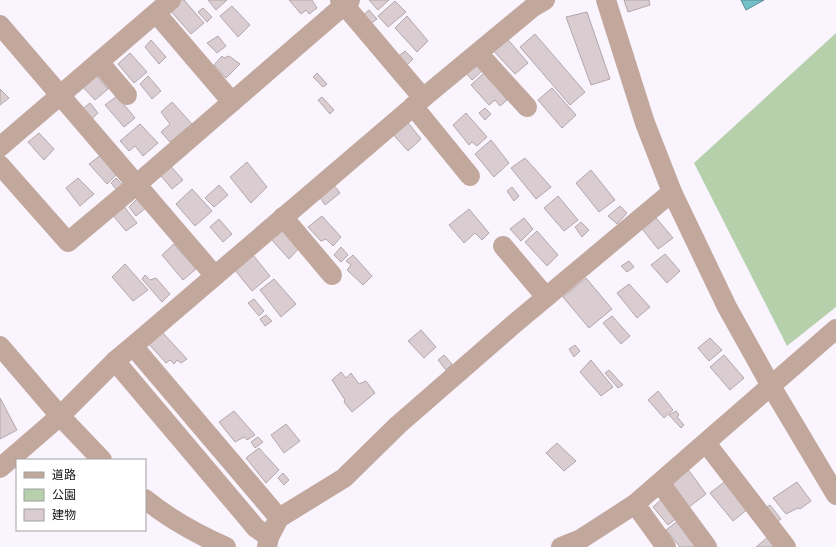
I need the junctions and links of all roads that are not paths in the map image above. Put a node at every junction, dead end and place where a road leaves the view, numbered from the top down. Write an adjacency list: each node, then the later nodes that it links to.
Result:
1 (171, 0): 5 (street)
2 (544, 0): 7 (street)
3 (606, 0): 18 (street)
4 (344, 2): 11 (street); 12 (street)
5 (156, 13): 8 (street); 11 (street)
6 (0, 25): 10 (street)
7 (478, 53): 12 (street); 13 (street)
8 (99, 62): 9 (street); 10 (street)
9 (127, 95)
10 (61, 96): 14 (street); 17 (street)
11 (232, 102): 17 (street)
12 (418, 102): 16 (street); 19 (street)
13 (527, 107)
14 (0, 147)
15 (0, 165): 17 (street)
16 (470, 176)
17 (136, 185): 22 (street)
18 (672, 192): 23 (street); 28 (street)
19 (283, 217): 21 (street); 22 (street)
20 (503, 246): 23 (street)
21 (332, 275)
22 (214, 276): 26 (street)
23 (546, 297): 37 (street)
24 (836, 329): 28 (street)
25 (0, 346): 29 (street)
26 (133, 346): 27 (street); 37 (street)
27 (115, 361): 29 (street); 38 (street)
28 (770, 386): 30 (street); 34 (street)
29 (60, 416): 31 (street); 32 (street)
30 (706, 443): 33 (street); 44 (street)
31 (101, 459)
32 (0, 468)
33 (660, 483): 36 (street); 43 (street)
34 (836, 495)
35 (146, 500): 40 (street)
36 (635, 504): 39 (street); 42 (street)
37 (279, 518): 38 (street)
38 (268, 542)
39 (584, 543): 41 (street)
40 (226, 547)
41 (561, 547)
42 (666, 547)
43 (707, 547)
44 (786, 547)

